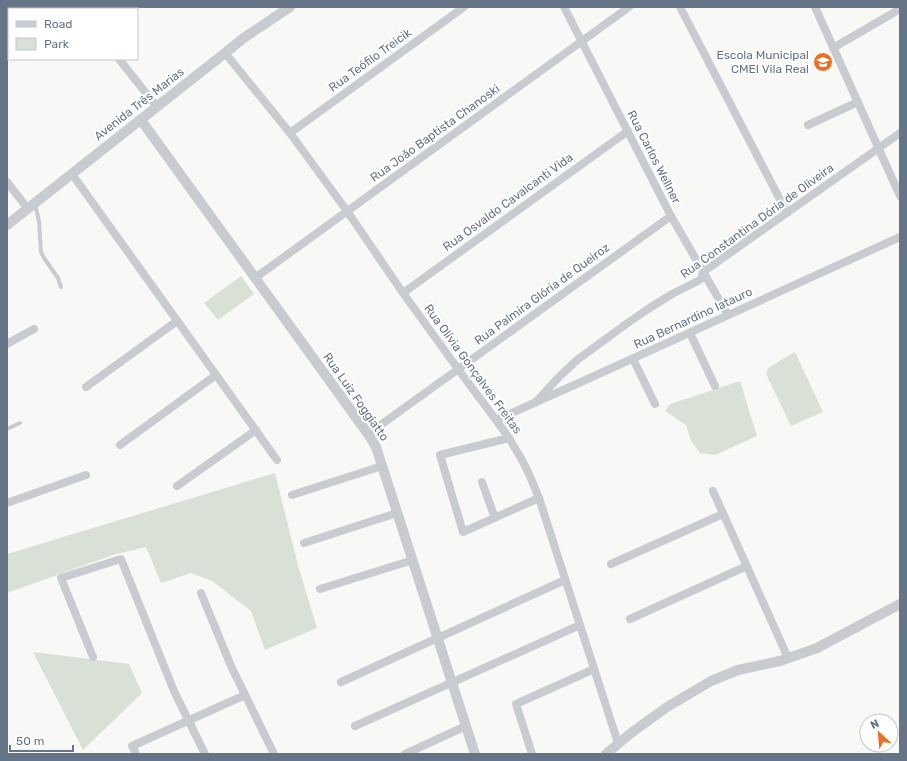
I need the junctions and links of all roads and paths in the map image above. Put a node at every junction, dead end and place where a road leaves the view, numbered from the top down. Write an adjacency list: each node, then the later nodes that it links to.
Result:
1 (290, 7): 10 (street, Avenida Três Marias)
2 (464, 7): 17 (street, Rua Teófilo Treicik)
3 (564, 7): 8 (street, Rua Carlos Wellner)
4 (629, 7): 8 (street, Rua João Baptista Chanoski)
5 (680, 7): 25 (street)
6 (815, 7): 9 (street)
7 (900, 9): 9 (street)
8 (582, 41): 16 (street, Rua Carlos Wellner); 24 (street, Rua João Baptista Chanoski)
9 (833, 48): 12 (street)
10 (225, 53): 13 (street, Avenida Três Marias); 17 (street, Rua Olívia Gonçalves Freitas)
11 (120, 60): 13 (street)
12 (858, 102): 15 (street); 19 (street)
13 (157, 107): 14 (street, Avenida Três Marias)
14 (141, 120): 20 (street, Avenida Três Marias); 30 (street, Rua Luiz Foggiatto)
15 (808, 125)
16 (628, 131): 26 (street, Rua Carlos Wellner); 32 (street, Rua Osvaldo Cavalcanti Vida)
17 (290, 133): 24 (street, Rua Olívia Gonçalves Freitas)
18 (900, 133): 19 (street, Rua Constantina Dória de Oliveira)
19 (878, 148): 22 (street); 25 (street, Rua Constantina Dória de Oliveira)
20 (72, 174): 23 (street, Avenida Três Marias); 34 (street)
21 (7, 182): 23 (street)
22 (900, 196)
23 (32, 206): 27 (street, Avenida Três Marias); 31 (lane)
24 (347, 211): 30 (street, Rua João Baptista Chanoski); 32 (street, Rua Olívia Gonçalves Freitas)
25 (787, 213): 29 (street, Rua Constantina Dória de Oliveira)
26 (671, 216): 29 (street, Rua Carlos Wellner); 39 (street, Rua Palmira Glória de Queiroz)
27 (7, 225)
28 (900, 237): 33 (street, Rua Bernardino Iatauro)
29 (703, 272): 33 (street, Rua Carlos Wellner); 43 (street, Rua Constantina Dória de Oliveira)
30 (255, 278): 49 (street, Rua Luiz Foggiatto)
31 (61, 287)
32 (403, 293): 39 (street, Rua Olívia Gonçalves Freitas)
33 (728, 316): 36 (street, Rua Bernardino Iatauro)
34 (177, 321): 40 (street); 42 (street)
35 (34, 330): 37 (street)
36 (690, 333): 38 (street, Rua Bernardino Iatauro); 41 (street)
37 (7, 344)
38 (633, 359): 43 (street, Rua Bernardino Iatauro); 44 (street)
39 (458, 369): 45 (street, Rua Olívia Gonçalves Freitas); 49 (street, Rua Palmira Glória de Queiroz)
40 (216, 375): 48 (street); 51 (street)
41 (716, 386)
42 (86, 387)
43 (536, 402): 45 (street, Rua Bernardino Iatauro)
44 (655, 404)
45 (496, 420): 50 (street, Rua Olívia Gonçalves Freitas)
46 (20, 423): 47 (lane)
47 (7, 428)
48 (256, 430): 52 (street); 56 (street)
49 (368, 434): 53 (street, Rua Luiz Foggiatto)
50 (509, 438): 59 (street, Rua Olívia Gonçalves Freitas); 63 (street)
51 (120, 445)
52 (277, 460)
53 (382, 466): 58 (street); 61 (street, Rua Luiz Foggiatto)
54 (86, 474): 60 (street)
55 (482, 482): 63 (street)
56 (177, 486)
57 (712, 491): 62 (street)
58 (292, 495)
59 (539, 498): 63 (street); 68 (street, Rua Olívia Gonçalves Freitas)
60 (7, 503)
61 (398, 513): 64 (street); 65 (street, Rua Luiz Foggiatto)
62 (723, 514): 66 (street); 67 (street)
63 (495, 518)
64 (304, 542)
65 (412, 560): 69 (street); 74 (street, Rua Luiz Foggiatto)
66 (611, 564)
67 (746, 566): 72 (street); 76 (street)
68 (565, 580): 73 (street, Rua Olívia Gonçalves Freitas); 74 (street)
69 (320, 589)
70 (201, 593): 80 (street)
71 (900, 604): 76 (street)
72 (630, 618)
73 (580, 625): 77 (street, Rua Olívia Gonçalves Freitas); 79 (street)
74 (438, 638): 78 (street); 79 (street, Rua Luiz Foggiatto)
75 (93, 657): 81 (street)
76 (788, 658): 84 (street)
77 (594, 669): 84 (street, Rua Olívia Gonçalves Freitas); 90 (street)
78 (342, 682)
79 (452, 683): 82 (street); 83 (street, Rua Luiz Foggiatto)
80 (245, 695): 81 (street); 87 (street)
81 (188, 720): 85 (street); 86 (street)
82 (355, 726)
83 (466, 726): 88 (street); 89 (street, Rua Luiz Foggiatto)
84 (618, 743): 91 (street)
85 (136, 754)
86 (205, 754)
87 (274, 754)
88 (405, 754)
89 (475, 754)
90 (532, 754)
91 (606, 754)

